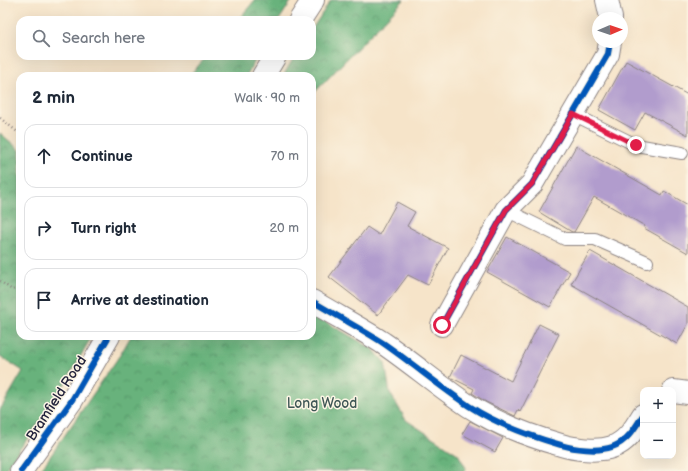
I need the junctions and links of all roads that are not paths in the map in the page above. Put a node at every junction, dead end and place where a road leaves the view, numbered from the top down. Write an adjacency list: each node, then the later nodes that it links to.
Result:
1 (313, 0): 4 (street)
2 (607, 0): 3 (street)
3 (610, 12)
4 (303, 16)
5 (609, 48): 8 (street)
6 (273, 60): 7 (street)
7 (265, 72)
8 (573, 114): 9 (lane); 10 (street)
9 (682, 153)
10 (506, 210): 11 (lane); 13 (street)
11 (647, 262)
12 (316, 303): 17 (street)
13 (442, 325)
14 (107, 340): 18 (street, Bramfield Road)
15 (676, 391): 16 (street)
16 (688, 393)
17 (640, 420)
18 (21, 471)

